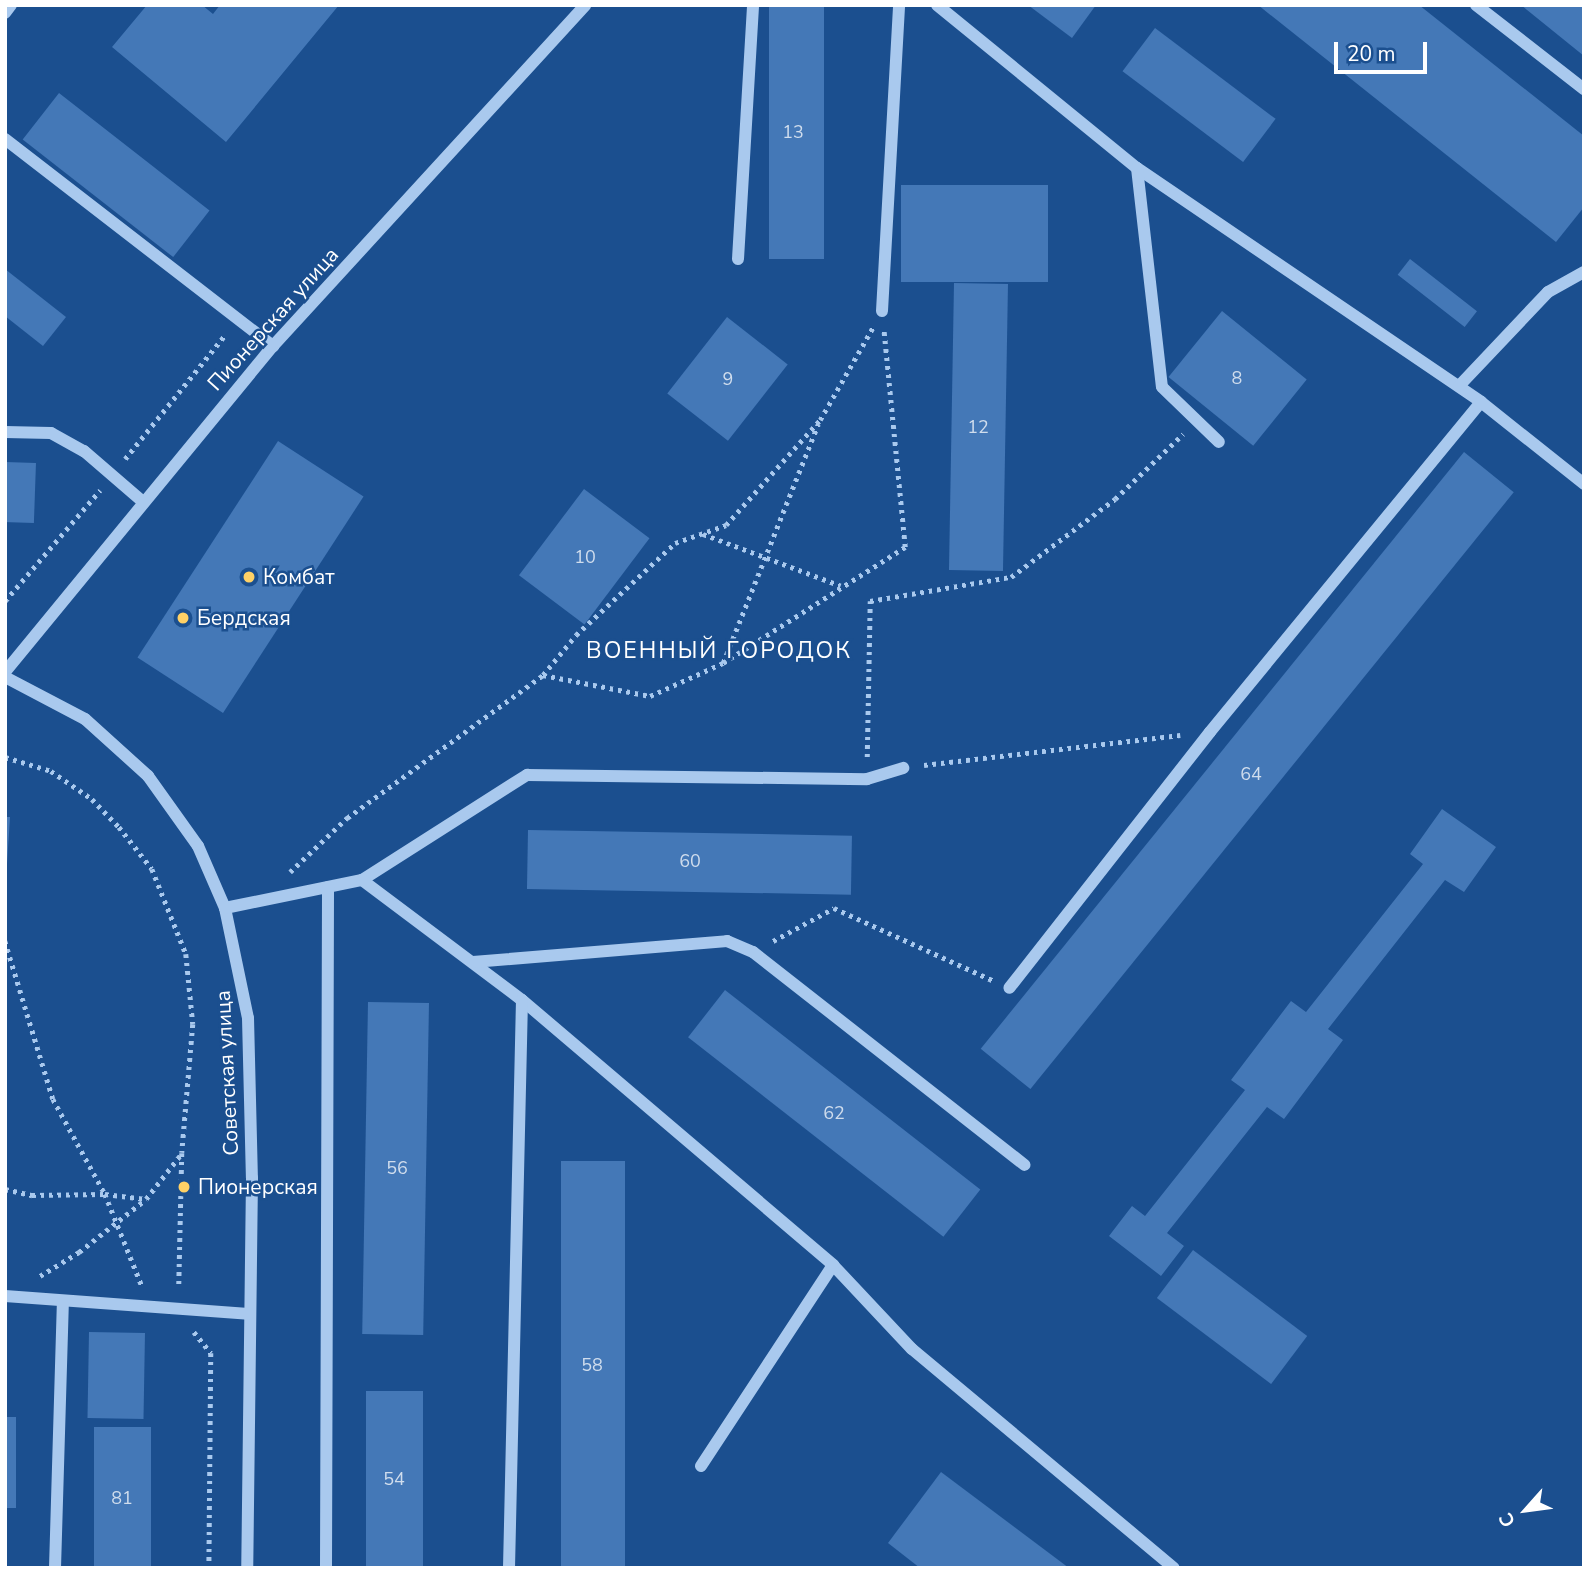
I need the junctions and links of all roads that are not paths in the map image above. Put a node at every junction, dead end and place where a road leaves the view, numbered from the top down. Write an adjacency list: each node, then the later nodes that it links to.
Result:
1 (11, 5): 7 (street)
2 (585, 5): 14 (street, Пионерская улица)
3 (752, 5): 11 (street)
4 (899, 5): 13 (street)
5 (937, 5): 10 (street)
6 (1476, 5): 8 (street)
7 (5, 13)
8 (1584, 89)
9 (5, 139): 14 (street)
10 (1137, 168): 15 (street); 18 (street)
11 (738, 259)
12 (1584, 272): 15 (street)
13 (882, 311)
14 (273, 346): 20 (street, Пионерская улица)
15 (1459, 386): 16 (street)
16 (1481, 402): 19 (street); 27 (street)
17 (5, 432): 20 (street)
18 (1219, 442)
19 (1584, 484)
20 (142, 501): 21 (street, Пионерская улица)
21 (5, 674): 25 (street, Советская улица)
22 (902, 768): 23 (street)
23 (362, 880): 24 (street); 26 (street)
24 (328, 887): 25 (street); 37 (street)
25 (225, 908): 33 (street, Советская улица)
26 (473, 962): 28 (street); 29 (street)
27 (1009, 988)
28 (522, 1000): 30 (street); 38 (street)
29 (1025, 1165)
30 (833, 1265): 34 (street); 39 (street)
31 (6, 1296): 32 (street)
32 (62, 1303): 33 (street); 35 (street)
33 (248, 1314): 36 (street, Советская улица)
34 (701, 1466)
35 (55, 1568)
36 (247, 1568)
37 (326, 1568)
38 (509, 1568)
39 (1174, 1568)

